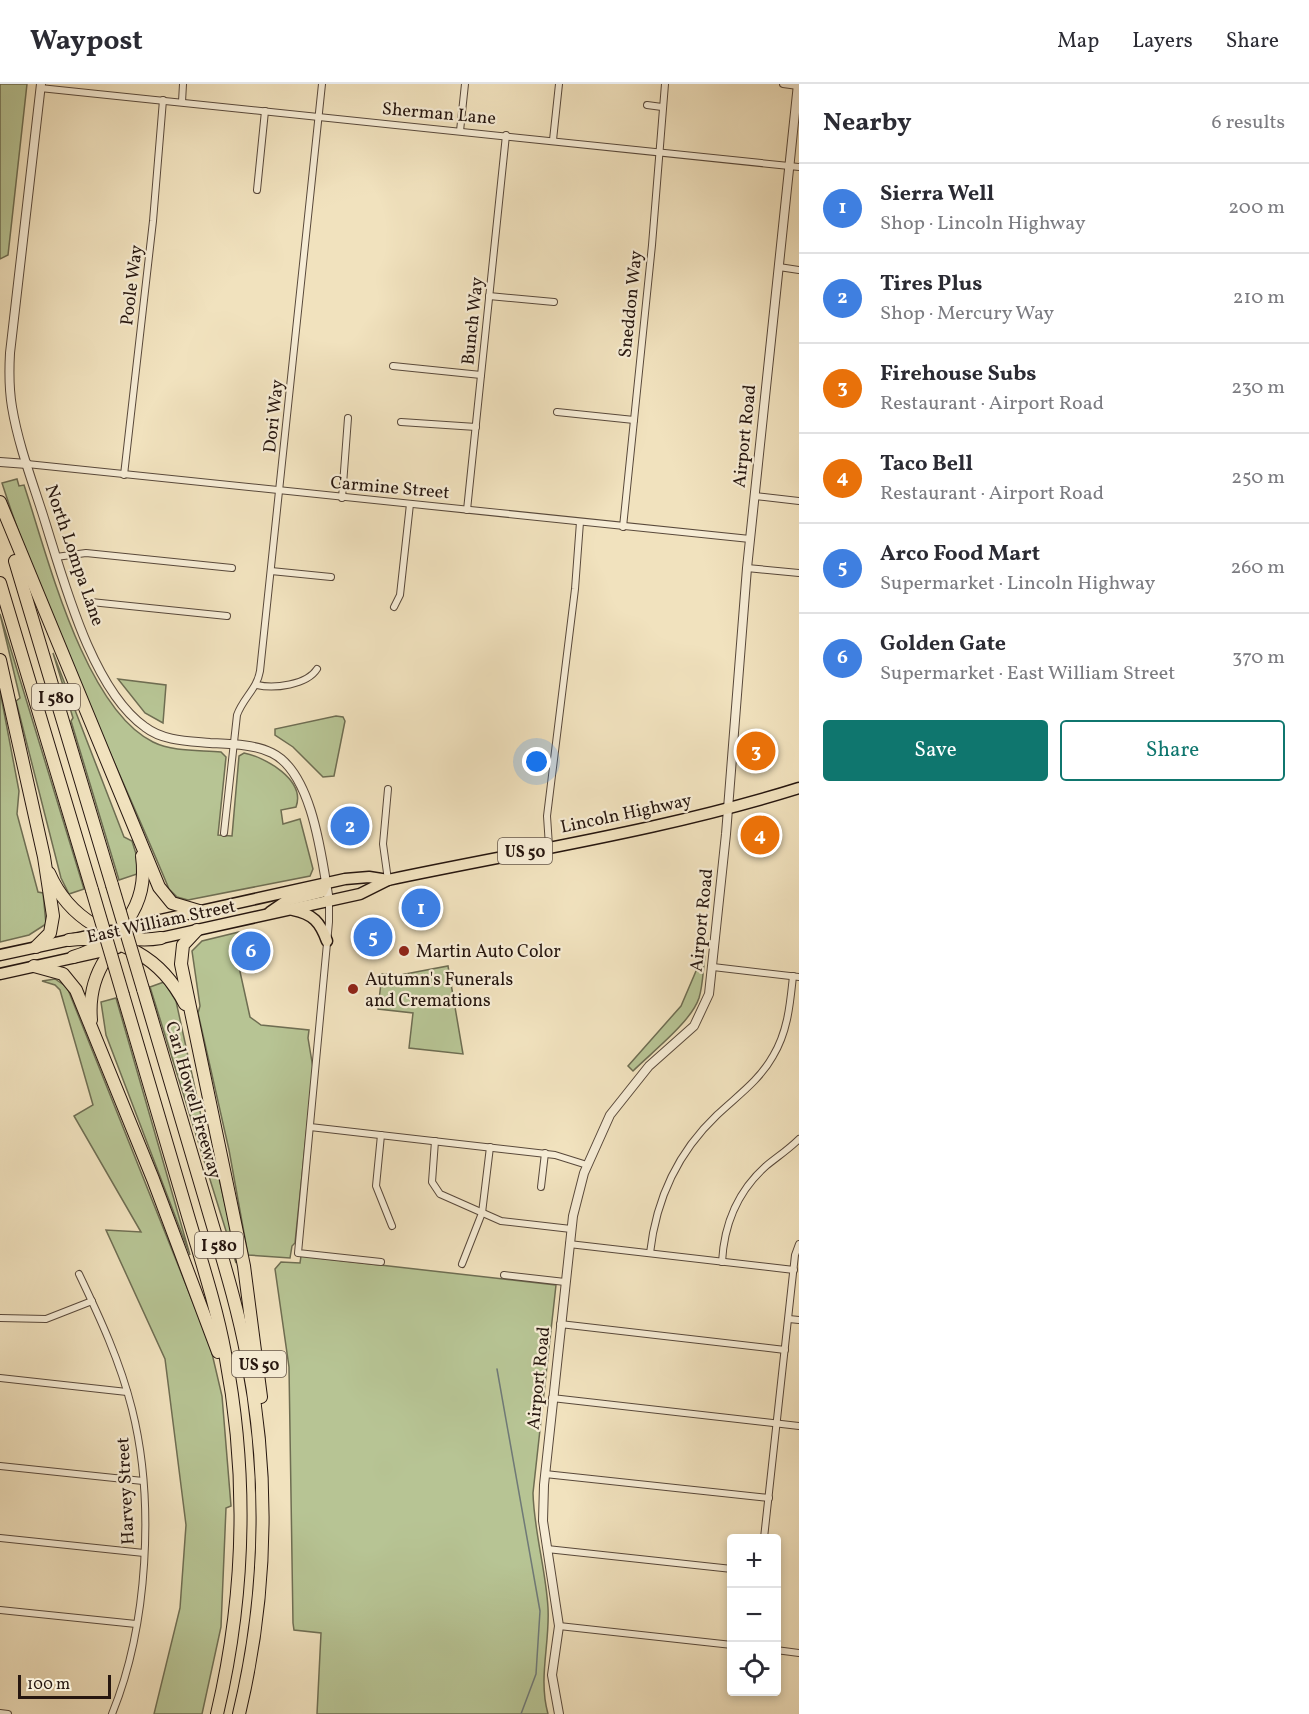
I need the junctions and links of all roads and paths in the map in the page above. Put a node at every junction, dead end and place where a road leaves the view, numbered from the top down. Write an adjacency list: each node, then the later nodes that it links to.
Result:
1 (93, 84): 10 (street)
2 (183, 84): 12 (street)
3 (322, 84): 16 (street, Dori Way)
4 (465, 84): 17 (street)
5 (559, 84): 19 (street)
6 (665, 84): 14 (street, Sneddon Way)
7 (783, 84): 8 (street)
8 (798, 85): 21 (street, Airport Road)
9 (40, 86): 10 (street, Sherman Lane); 35 (street, North Lompa Lane)
10 (92, 92): 11 (street, Sherman Lane)
11 (163, 99): 12 (street, Sherman Lane); 36 (street, Poole Way)
12 (182, 102): 15 (street, Sherman Lane)
13 (647, 105): 14 (street)
14 (662, 107): 20 (street, Sneddon Way)
15 (265, 111): 16 (street, Sherman Lane); 22 (street)
16 (320, 116): 17 (street, Sherman Lane); 37 (street, Dori Way)
17 (460, 131): 18 (street, Sherman Lane)
18 (507, 135): 19 (street, Sherman Lane); 25 (street, Bunch Way)
19 (553, 140): 20 (street, Sherman Lane)
20 (658, 152): 21 (street, Sherman Lane); 31 (street, Sneddon Way)
21 (794, 166): 23 (street, Airport Road)
22 (257, 190)
23 (779, 267): 24 (street); 38 (street, Airport Road)
24 (799, 270)
25 (489, 296): 26 (street); 28 (street, Bunch Way)
26 (554, 302)
27 (393, 366): 28 (street)
28 (481, 375): 33 (street, Bunch Way)
29 (557, 412): 31 (street)
30 (348, 418): 39 (street)
31 (634, 420): 46 (street, Sneddon Way)
32 (401, 422): 33 (street)
33 (476, 427): 44 (street, Bunch Way)
34 (0, 462): 35 (street)
35 (27, 464): 36 (street, Carmine Street); 48 (street, North Lompa Lane)
36 (123, 475): 37 (street, Carmine Street)
37 (279, 491): 39 (street, Carmine Street); 51 (street, Dori Way)
38 (755, 496): 40 (street); 47 (street, Airport Road)
39 (342, 498): 42 (street, Carmine Street)
40 (799, 501)
41 (0, 502): 66 (highway)
42 (410, 504): 44 (street, Carmine Street); 56 (street)
43 (0, 509): 127 (highway, Carl Howell Freeway / I 580, bridge)
44 (467, 510): 45 (street, Carmine Street)
45 (580, 522): 46 (street, Carmine Street); 67 (street)
46 (623, 527): 47 (street, Carmine Street)
47 (750, 539): 50 (street, Airport Road)
48 (56, 557): 49 (street); 61 (street, North Lompa Lane)
49 (232, 568)
50 (747, 568): 52 (street); 64 (street, Airport Road)
51 (271, 571): 53 (street); 60 (street, Dori Way)
52 (799, 573)
53 (331, 577)
54 (0, 583): 120 (highway, Carl Howell Freeway / I 580, bridge)
55 (91, 602): 57 (street)
56 (394, 607)
57 (227, 616)
58 (0, 660): 68 (highway)
59 (317, 669): 60 (street)
60 (257, 685): 61 (street, Dori Way)
61 (233, 745): 65 (street, Dori Way); 70 (street, North Lompa Lane)
62 (799, 788): 64 (main road, Lincoln Highway / US 50)
63 (388, 789): 69 (street)
64 (727, 809): 67 (main road, Lincoln Highway / US 50); 85 (street, Airport Road)
65 (224, 833)
66 (136, 834): 73 (highway); 78 (highway)
67 (549, 846): 69 (main road, Lincoln Highway / US 50)
68 (44, 857): 78 (highway); 81 (highway)
69 (388, 880): 70 (main road, Lincoln Highway / US 50); 71 (main road, Lincoln Highway / US 50)
70 (326, 883): 71 (street, North Lompa Lane); 73 (main road, East William Street / US 50); 74 (main road)
71 (329, 901): 72 (main road, East William Street / US 50); 80 (street)
72 (290, 910): 74 (main road, East William Street / US 50); 80 (main road)
73 (199, 911): 75 (main road, East William Street / US 50)
74 (268, 914): 76 (main road, East William Street / US 50)
75 (156, 921): 78 (highway, US 50)
76 (197, 930): 77 (main road, East William Street); 88 (highway, US 50)
77 (161, 938): 78 (highway)
78 (117, 939): 79 (highway); 83 (highway); 88 (highway); 89 (highway, US 50)
79 (69, 940): 81 (main road, East William Street)
80 (327, 941): 90 (street)
81 (36, 947): 82 (main road, East William Street)
82 (0, 955)
83 (73, 957): 84 (main road, East William Street)
84 (34, 966): 86 (main road, East William Street); 89 (highway)
85 (713, 967): 87 (street); 96 (street, Airport Road)
86 (0, 974)
87 (796, 976): 103 (street)
88 (190, 1016): 127 (highway, US 50)
89 (94, 1030): 120 (highway, US 50)
90 (310, 1127): 91 (street); 104 (street)
91 (381, 1136): 93 (street); 99 (street)
92 (799, 1139): 105 (street)
93 (435, 1141): 94 (street); 98 (street)
94 (490, 1147): 95 (street); 98 (street)
95 (545, 1153): 96 (street); 97 (street)
96 (587, 1165): 100 (street, Airport Road)
97 (541, 1187)
98 (482, 1212): 100 (street); 106 (street)
99 (392, 1226)
100 (571, 1229): 101 (street, Airport Road)
101 (569, 1244): 103 (street); 110 (street, Airport Road)
102 (799, 1244): 107 (street)
103 (650, 1253): 105 (street)
104 (381, 1262)
105 (722, 1262): 107 (street)
106 (462, 1264)
107 (794, 1270): 113 (street)
108 (79, 1274): 111 (street, Harvey Street)
109 (504, 1275): 110 (street)
110 (565, 1282): 115 (street, Airport Road)
111 (92, 1301): 112 (street); 118 (street, Harvey Street)
112 (0, 1318)
113 (789, 1319): 114 (street); 116 (street)
114 (799, 1320)
115 (560, 1324): 116 (street); 119 (street, Airport Road)
116 (785, 1350): 121 (street)
117 (0, 1378): 118 (street)
118 (127, 1392): 125 (street, Harvey Street)
119 (552, 1398): 121 (street); 124 (street, Airport Road)
120 (234, 1411): 142 (highway, Carl Howell Freeway / I 580)
121 (777, 1424): 122 (street); 126 (street)
122 (799, 1426)
123 (0, 1466): 125 (street)
124 (545, 1474): 126 (street); 130 (street, Airport Road)
125 (143, 1481): 131 (street, Harvey Street)
126 (769, 1498): 128 (street)
127 (263, 1506): 143 (highway, Carl Howell Freeway / I 580)
128 (765, 1534)
129 (0, 1538): 131 (street)
130 (547, 1549): 132 (street); 135 (street, Airport Road)
131 (144, 1553): 134 (street, Harvey Street)
132 (727, 1568)
133 (0, 1610): 134 (street)
134 (136, 1624): 141 (street, Harvey Street)
135 (559, 1626): 136 (street); 144 (street, Airport Road)
136 (727, 1644)
137 (781, 1651): 138 (street)
138 (799, 1653)
139 (0, 1713): 140 (street)
140 (8, 1714)
141 (112, 1714)
142 (217, 1714)
143 (239, 1714)
144 (559, 1714)

